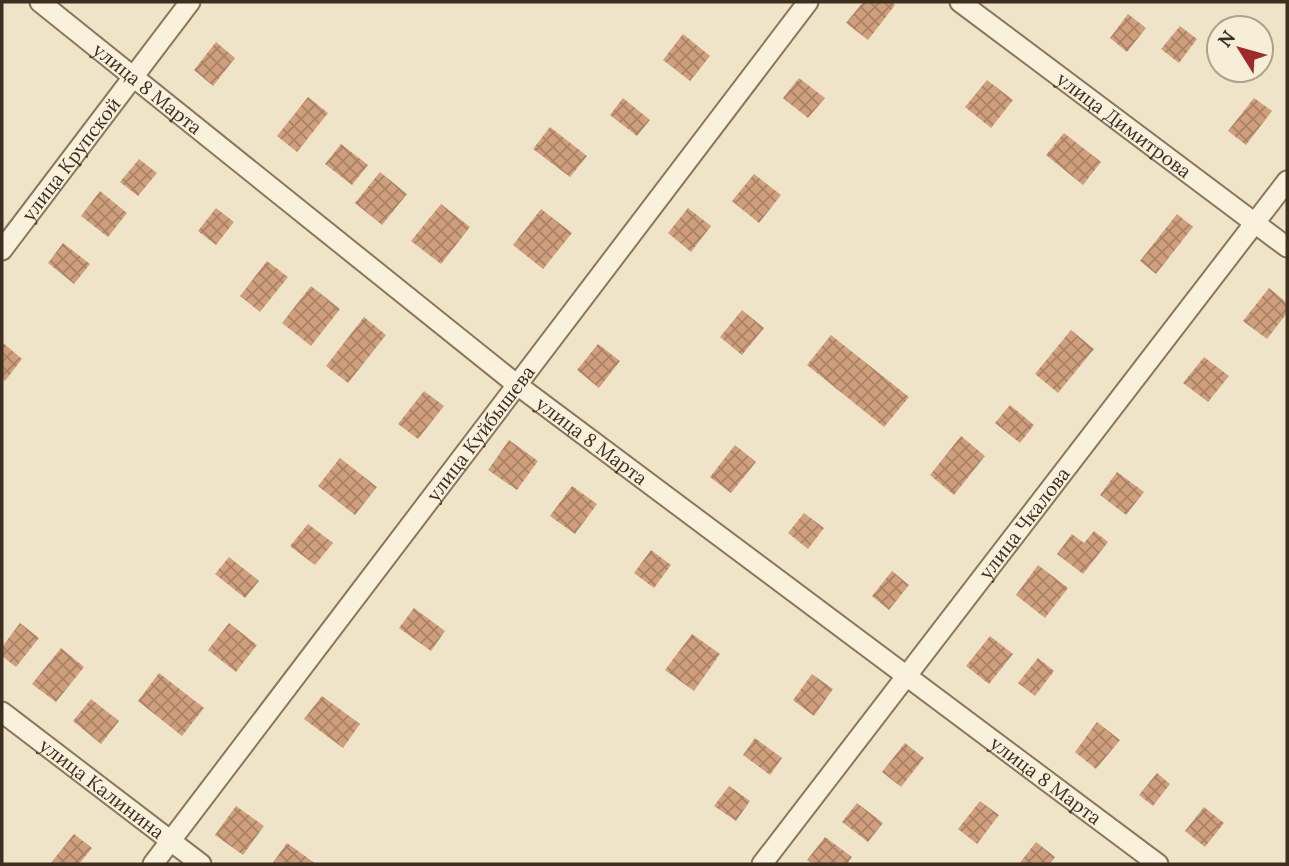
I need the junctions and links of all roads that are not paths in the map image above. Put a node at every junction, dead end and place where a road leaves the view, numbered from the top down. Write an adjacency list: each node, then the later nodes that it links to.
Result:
1 (40, 2): 5 (street, улица 8 Марта)
2 (190, 2): 5 (street, улица Крупской)
3 (808, 2): 10 (street, улица Куйбышева)
4 (960, 2): 7 (street, улица Димитрова)
5 (133, 76): 9 (street, улица Крупской); 10 (street, улица 8 Марта)
6 (1287, 181): 7 (street, улица Чкалова)
7 (1255, 222): 8 (street, улица Димитрова); 11 (street, улица Чкалова)
8 (1287, 247)
9 (2, 250)
10 (516, 384): 11 (street, улица 8 Марта); 13 (street, улица Куйбышева)
11 (906, 674): 16 (street, улица Чкалова); 17 (street, улица 8 Марта)
12 (2, 712): 13 (street, улица Калинина)
13 (171, 840): 14 (street, улица Куйбышева); 15 (street, улица Калинина)
14 (153, 864)
15 (201, 864)
16 (762, 864)
17 (1158, 864)

